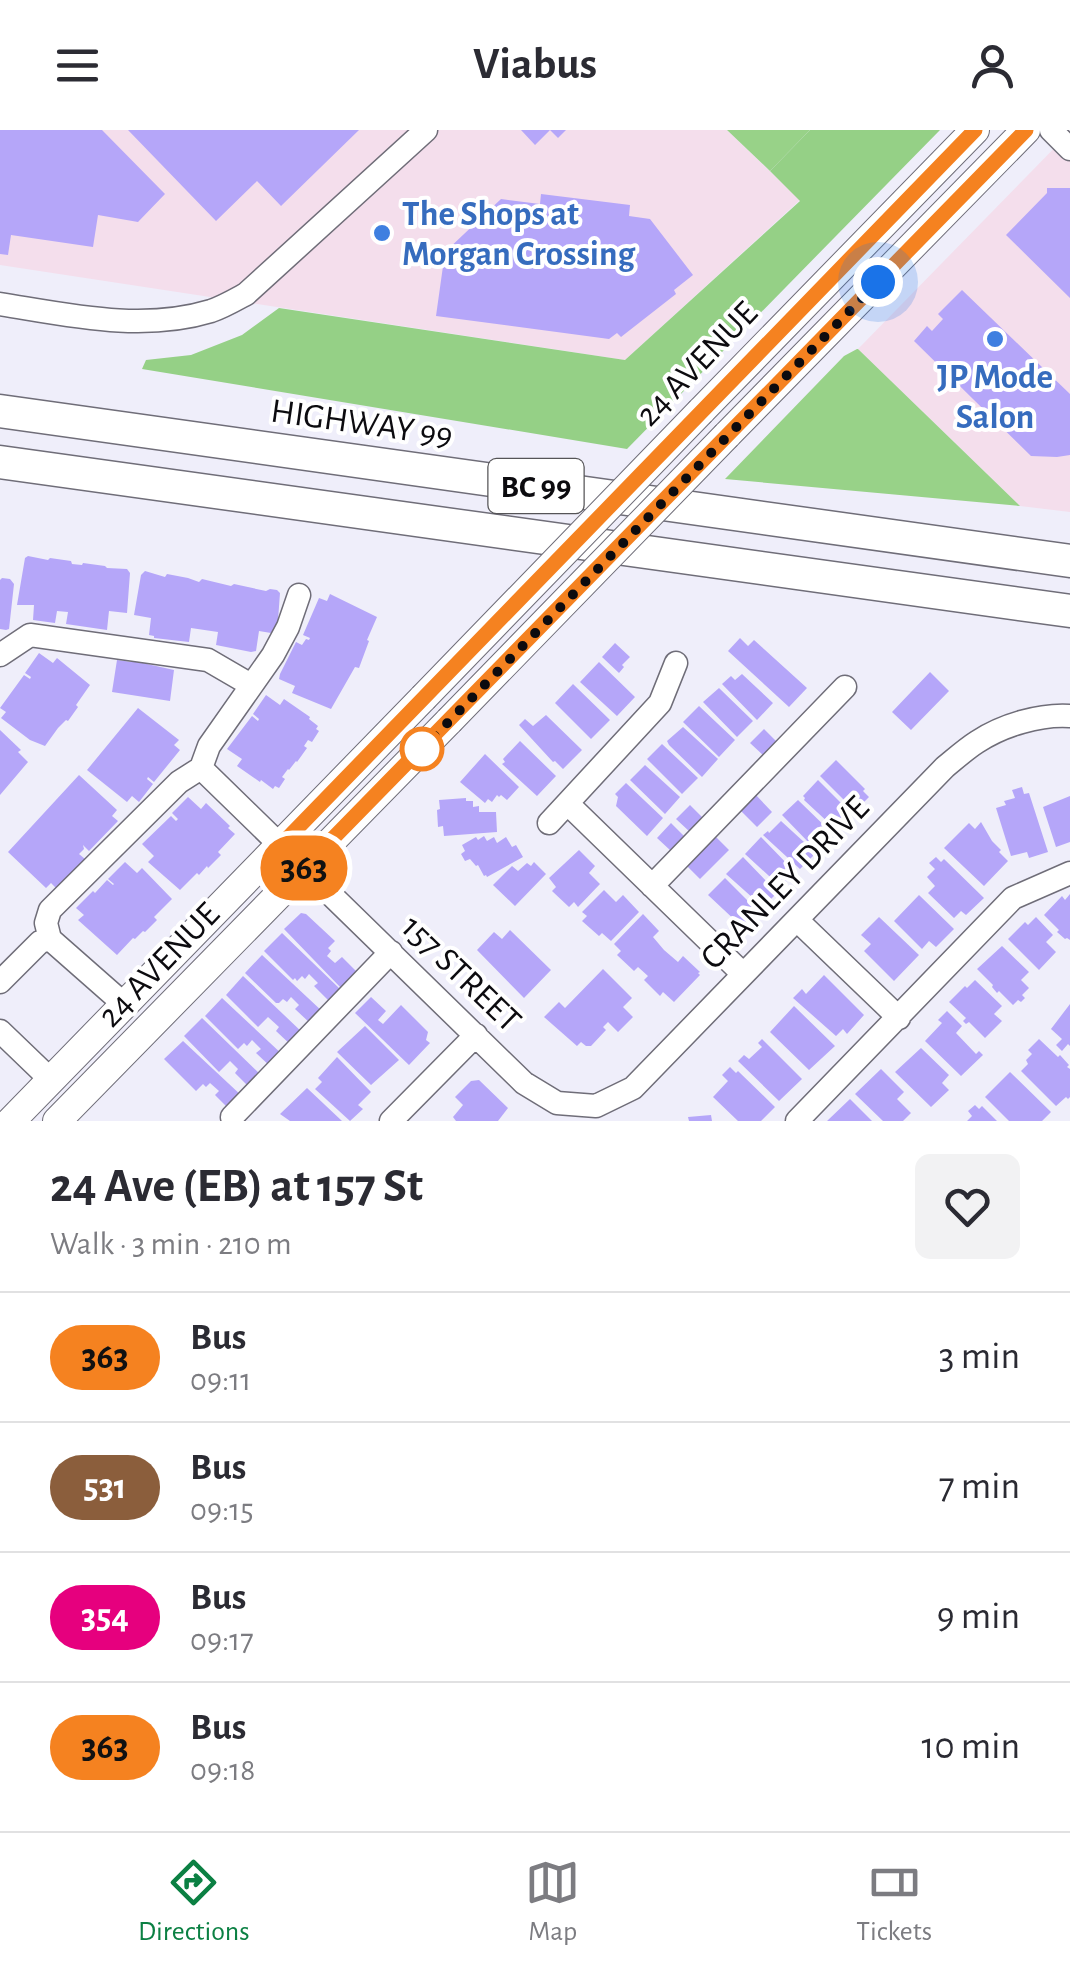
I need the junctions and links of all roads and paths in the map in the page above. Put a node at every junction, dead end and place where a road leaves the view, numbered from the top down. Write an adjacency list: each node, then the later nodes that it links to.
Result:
1 (426, 130): 6 (street)
2 (975, 130): 20 (main road, 24 AVENUE, bridge)
3 (1026, 130): 21 (main road, 24 AVENUE, bridge)
4 (1051, 130): 5 (street)
5 (1070, 149)
6 (0, 304)
7 (1, 418): 9 (highway, HIGHWAY 99 / BC 99)
8 (0, 462): 11 (highway, BC 99)
9 (1070, 561)
10 (299, 595): 14 (street)
11 (1070, 611)
12 (0, 655): 14 (street)
13 (676, 663): 18 (street)
14 (251, 685): 17 (street)
15 (846, 687): 23 (street)
16 (1070, 716): 24 (street, CRANLEY DRIVE)
17 (202, 768): 20 (street, 157 STREET); 25 (street)
18 (568, 804): 19 (street); 23 (street)
19 (549, 822)
20 (280, 846): 21 (street, 157 STREET); 29 (main road, 24 AVENUE)
21 (304, 868): 26 (street, 157 STREET); 38 (main road, 24 AVENUE)
22 (1070, 872): 30 (street)
23 (652, 886): 27 (street)
24 (797, 920): 27 (street, CRANLEY DRIVE); 30 (street)
25 (50, 939): 28 (street); 29 (street)
26 (391, 952): 32 (street, 157 STREET); 35 (street)
27 (743, 974): 34 (street, CRANLEY DRIVE)
28 (0, 982)
29 (125, 1005): 33 (main road, 24 AVENUE); 37 (main road)
30 (898, 1018): 40 (street)
31 (0, 1031): 33 (street)
32 (476, 1035): 34 (street, 157 STREET); 39 (street)
33 (51, 1080): 36 (main road, 24 AVENUE)
34 (556, 1112)
35 (232, 1117)
36 (11, 1121)
37 (48, 1121)
38 (57, 1121)
39 (392, 1121)
40 (797, 1121)

